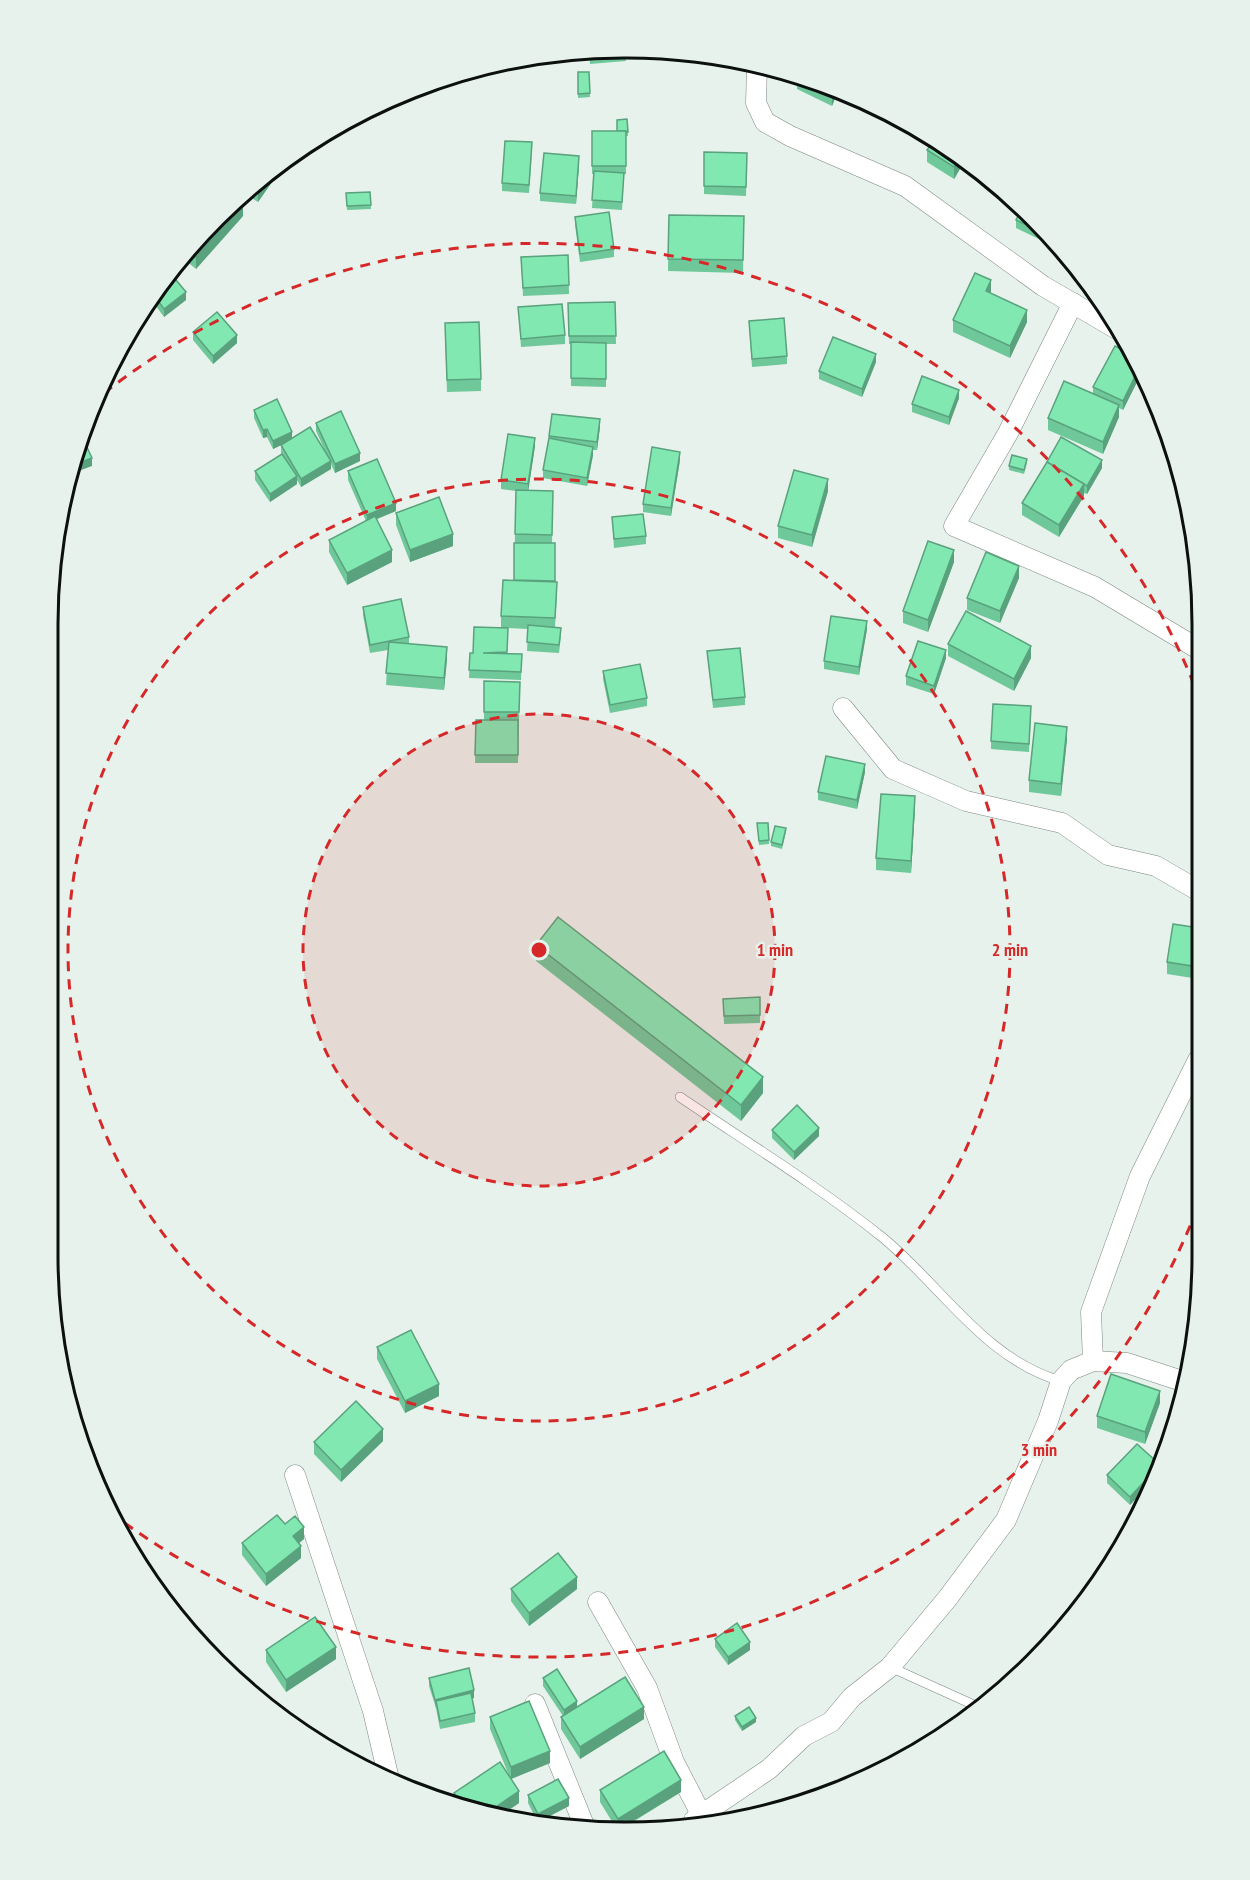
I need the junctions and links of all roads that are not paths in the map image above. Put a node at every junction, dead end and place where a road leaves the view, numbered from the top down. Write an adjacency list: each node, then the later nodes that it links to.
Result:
1 (757, 74): 2 (street)
2 (1073, 303): 3 (street); 4 (street)
3 (1103, 320)
4 (1192, 645)
5 (843, 708): 6 (street)
6 (1192, 887)
7 (1192, 1072): 9 (street)
8 (680, 1096): 11 (lane)
9 (1093, 1361): 10 (street); 11 (street)
10 (1178, 1380)
11 (1061, 1381): 14 (street)
12 (295, 1475): 17 (street)
13 (598, 1602): 19 (street)
14 (890, 1667): 16 (lane); 18 (street)
15 (535, 1704): 20 (street)
16 (970, 1704)
17 (386, 1769)
18 (700, 1817)
19 (698, 1818)
20 (581, 1819)

